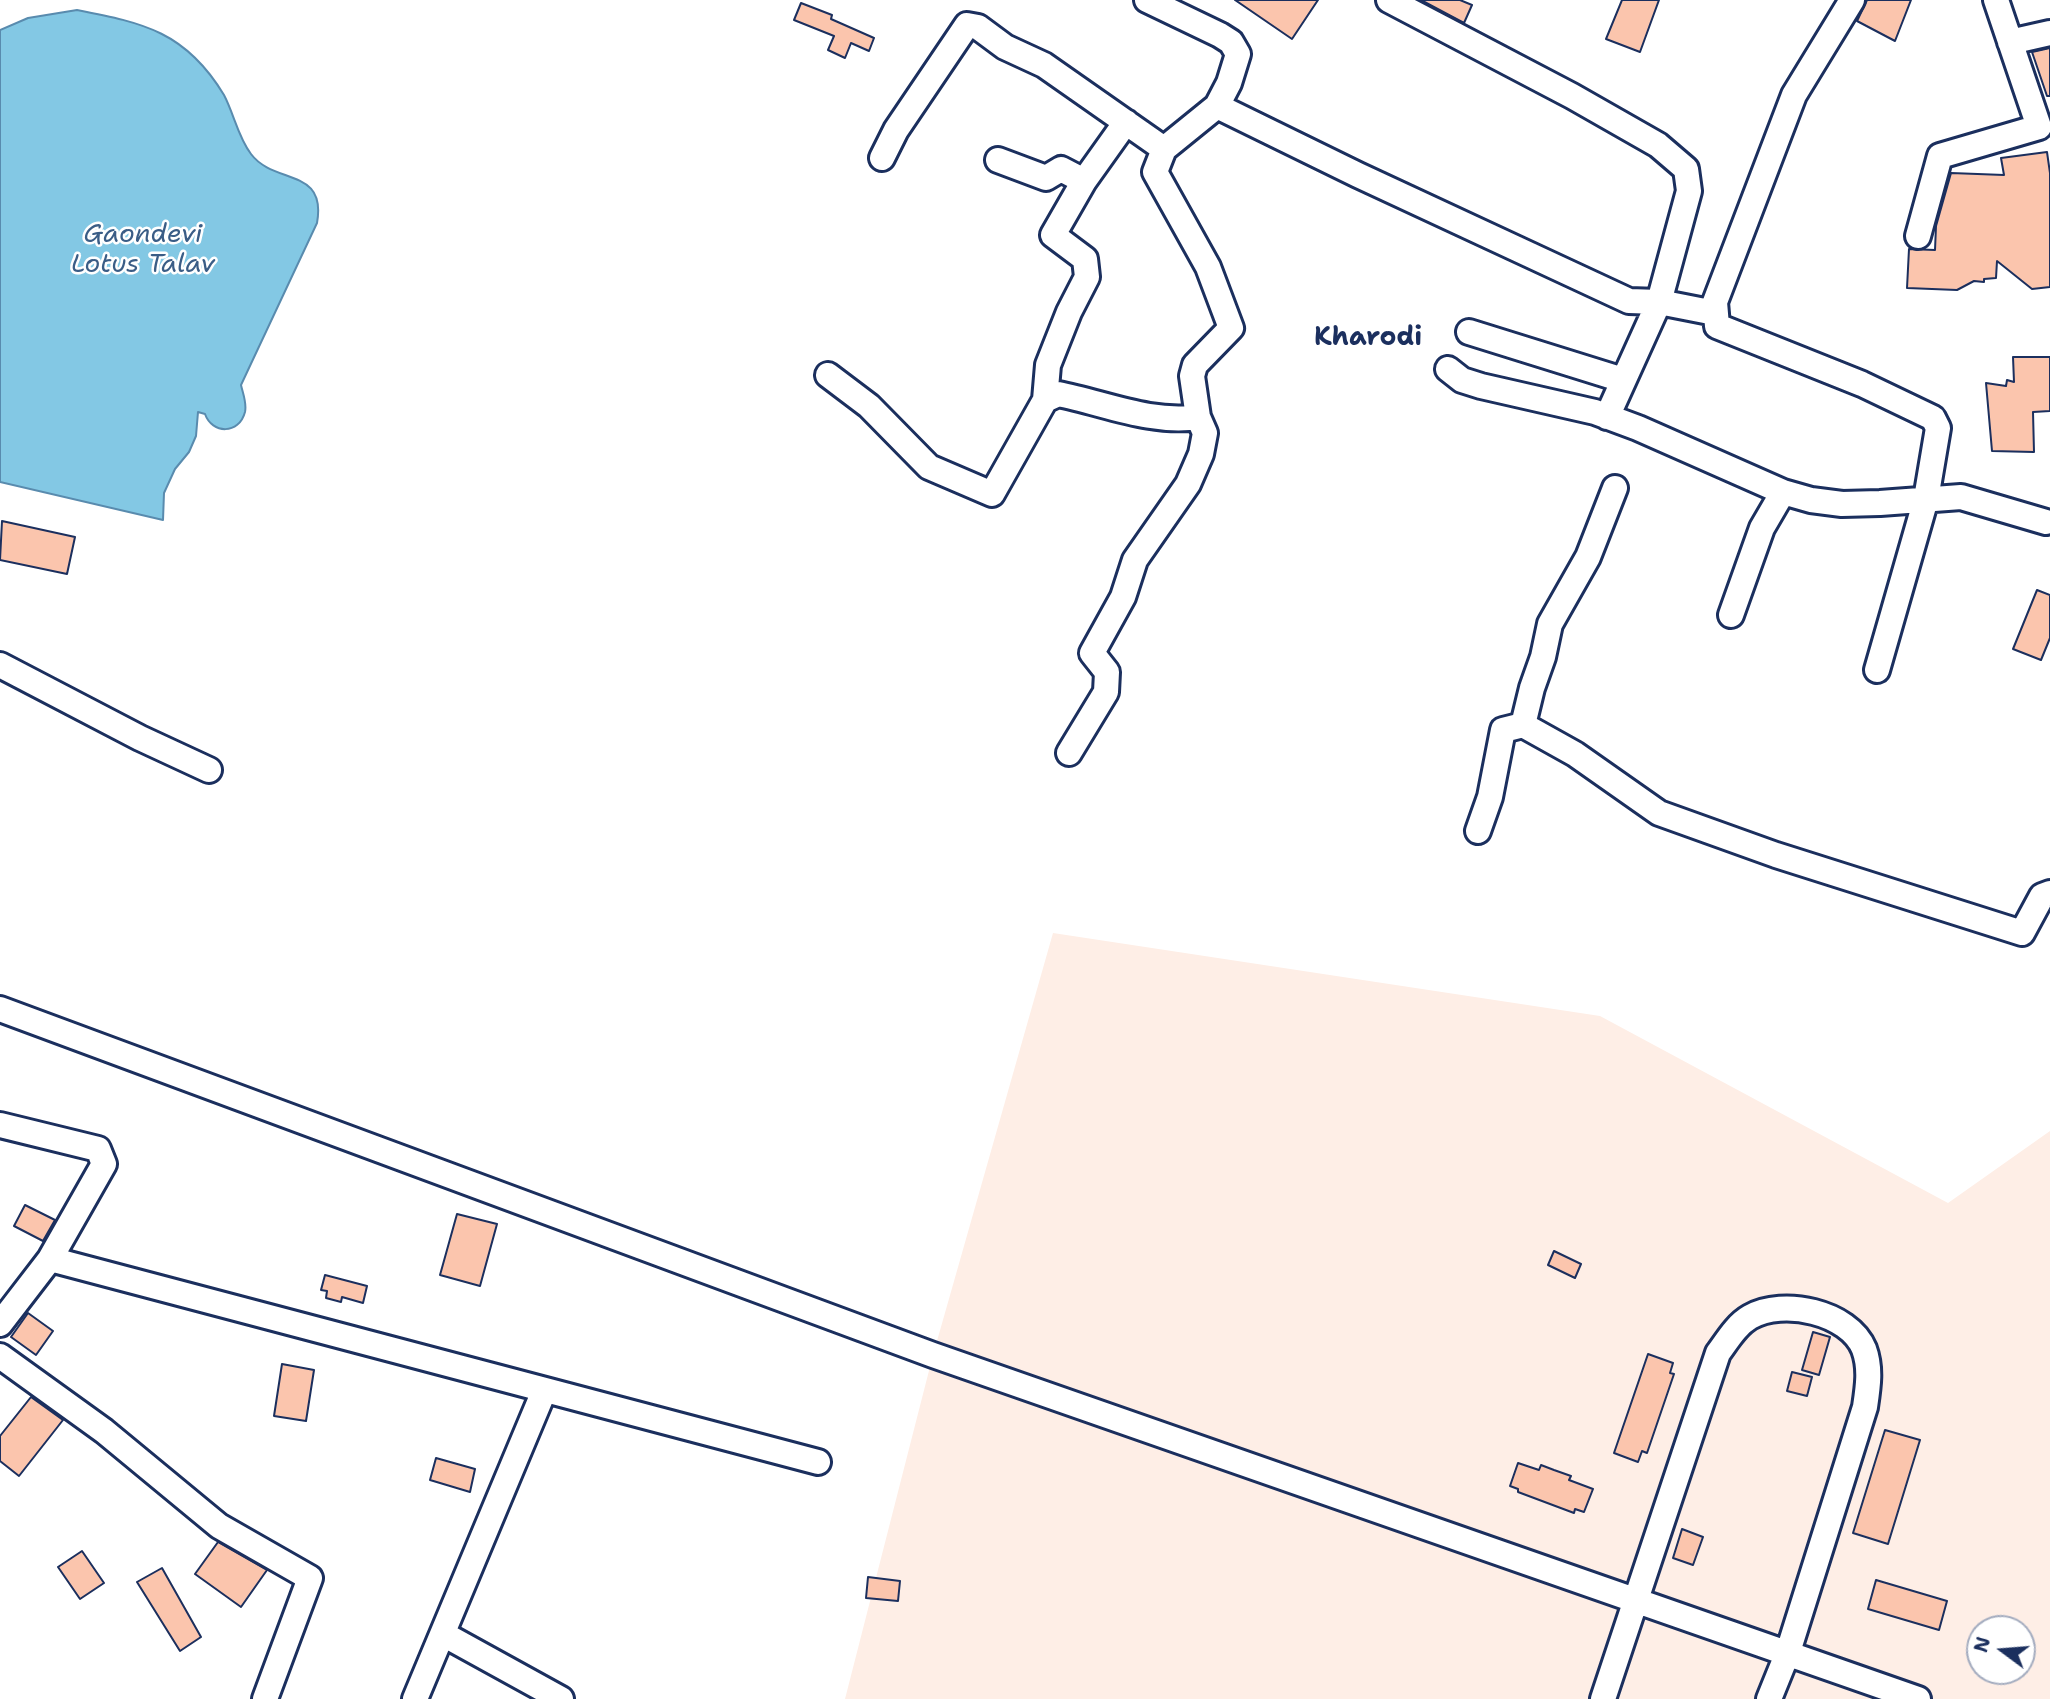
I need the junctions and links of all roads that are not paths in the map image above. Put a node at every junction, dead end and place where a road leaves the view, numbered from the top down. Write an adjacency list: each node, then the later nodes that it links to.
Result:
1 (1147, 0): 7 (street)
2 (1389, 0): 14 (street)
3 (1852, 0): 15 (street)
4 (1996, 0): 6 (street)
5 (2050, 33): 6 (street)
6 (2010, 42): 13 (street)
7 (1217, 106): 9 (street); 14 (street)
8 (1125, 122): 9 (street); 10 (street); 12 (street)
9 (1164, 149): 21 (street)
10 (882, 158)
11 (998, 160): 12 (street)
12 (1084, 181): 20 (street)
13 (1918, 236)
14 (1659, 302): 15 (street); 19 (street)
15 (1716, 313): 25 (street)
16 (1469, 332): 19 (street)
17 (1448, 369): 22 (street)
18 (828, 376): 20 (street)
19 (1623, 380): 22 (street)
20 (1045, 400): 21 (street)
21 (1198, 417): 31 (street)
22 (1607, 417): 24 (street)
23 (1615, 488): 30 (street)
24 (1783, 492): 25 (street); 27 (street)
25 (1926, 499): 26 (street); 29 (street)
26 (2046, 522)
27 (1731, 615)
28 (0, 665): 32 (street)
29 (1877, 670)
30 (1523, 724): 33 (street); 34 (street)
31 (1069, 753)
32 (209, 770)
33 (1478, 831)
34 (2050, 893)
35 (0, 1009): 42 (street)
36 (0, 1125): 37 (street)
37 (51, 1259): 38 (street); 40 (street)
38 (0, 1324)
39 (0, 1356): 46 (street)
40 (544, 1391): 41 (street); 43 (street)
41 (818, 1462)
42 (1635, 1600): 44 (street); 44 (street); 48 (street)
43 (443, 1634): 45 (street); 47 (street)
44 (1787, 1652): 49 (street); 50 (street)
45 (558, 1698)
46 (265, 1699)
47 (415, 1699)
48 (1603, 1699)
49 (1769, 1699)
50 (1918, 1699)

